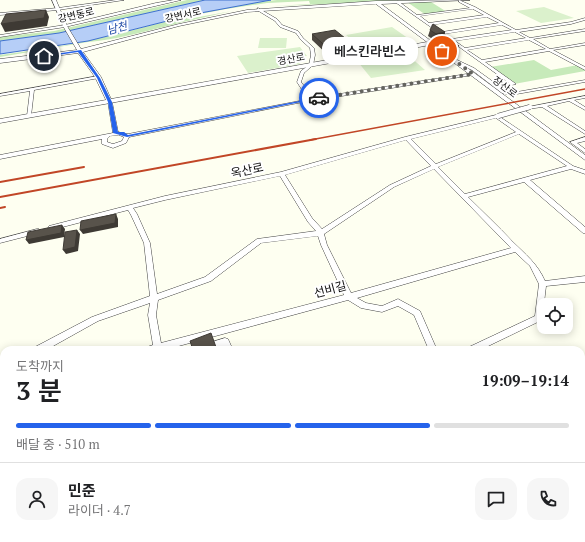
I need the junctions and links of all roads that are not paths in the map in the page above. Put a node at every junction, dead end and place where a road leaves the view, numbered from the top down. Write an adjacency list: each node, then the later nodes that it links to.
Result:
1 (54, 0): 12 (street)
2 (122, 0): 6 (street)
3 (144, 0): 10 (street)
4 (179, 0): 10 (street, 강변동로)
5 (468, 0): 7 (street, 강변서로)
6 (110, 1): 12 (street)
7 (460, 1): 9 (street, 강변서로); 11 (street)
8 (375, 2): 9 (street, 강변서로); 13 (street, 강변서로); 27 (street, 장산로)
9 (397, 2): 15 (street)
10 (149, 6): 20 (street, 강변동로)
11 (474, 8): 15 (street); 16 (street)
12 (58, 9): 14 (street); 20 (street)
13 (258, 10): 29 (street, 강변서로); 35 (street)
14 (0, 14)
15 (416, 16): 18 (street)
16 (487, 16): 18 (street); 19 (street)
17 (585, 19): 22 (street, 경산로)
18 (428, 24): 23 (street)
19 (502, 24): 22 (street); 23 (street)
20 (65, 26): 24 (street, 강변동로); 29 (street)
21 (585, 30): 25 (street)
22 (515, 31): 25 (street); 26 (street, 경산로)
23 (441, 33): 26 (street)
24 (0, 36)
25 (529, 39): 30 (street); 31 (street)
26 (451, 40): 27 (street, 경산로); 30 (street)
27 (431, 43): 32 (street, 장산로); 35 (street, 경산로)
28 (584, 45): 31 (street)
29 (78, 49): 33 (street, 강변서로); 38 (street)
30 (464, 49): 34 (street)
31 (550, 50): 34 (street); 36 (street)
32 (452, 59): 37 (street, 장산로); 39 (street)
33 (0, 61)
34 (481, 61): 40 (street)
35 (311, 65): 44 (street); 46 (street, 경산로)
36 (585, 68)
37 (473, 74): 44 (street); 63 (street, 장산로)
38 (98, 78): 41 (street); 46 (street)
39 (585, 81)
40 (514, 84)
41 (32, 90): 42 (street); 49 (street)
42 (0, 95)
43 (585, 97): 45 (street, 옥산로)
44 (318, 99): 56 (street)
45 (570, 100): 47 (street, 옥산로); 48 (street)
46 (110, 102): 49 (street, 경산로); 53 (street)
47 (543, 105): 50 (street, 옥산로, bridge); 54 (street)
48 (585, 109)
49 (29, 116): 51 (street, 경산로)
50 (497, 116): 52 (street); 57 (street, 옥산로)
51 (0, 121)
52 (519, 132): 64 (street); 65 (street)
53 (116, 133): 55 (street); 56 (street)
54 (585, 133)
55 (107, 136): 59 (street); 60 (street)
56 (127, 136): 59 (street)
57 (407, 138): 64 (street); 67 (street, 옥산로)
58 (585, 139): 61 (street)
59 (104, 142): 60 (street)
60 (63, 146): 62 (street)
61 (585, 151)
62 (0, 157)
63 (585, 158)
64 (435, 166): 69 (street); 72 (street)
65 (571, 167): 66 (street); 68 (street)
66 (585, 172)
67 (282, 174): 70 (street, 옥산로); 72 (street)
68 (526, 180): 69 (street); 71 (street)
69 (465, 196): 74 (street)
70 (129, 207): 73 (street, 옥산로); 78 (street)
71 (585, 231)
72 (321, 233): 77 (street); 78 (street)
73 (0, 241)
74 (516, 249): 76 (street); 77 (street, 선비길)
75 (585, 279): 76 (street)
76 (543, 284): 85 (street)
77 (349, 297): 81 (street, 선비길); 84 (street)
78 (154, 300): 79 (street); 80 (street)
79 (45, 346)
80 (158, 346)
81 (184, 346)
82 (212, 346): 83 (street)
83 (227, 346)
84 (430, 346)
85 (480, 346)

